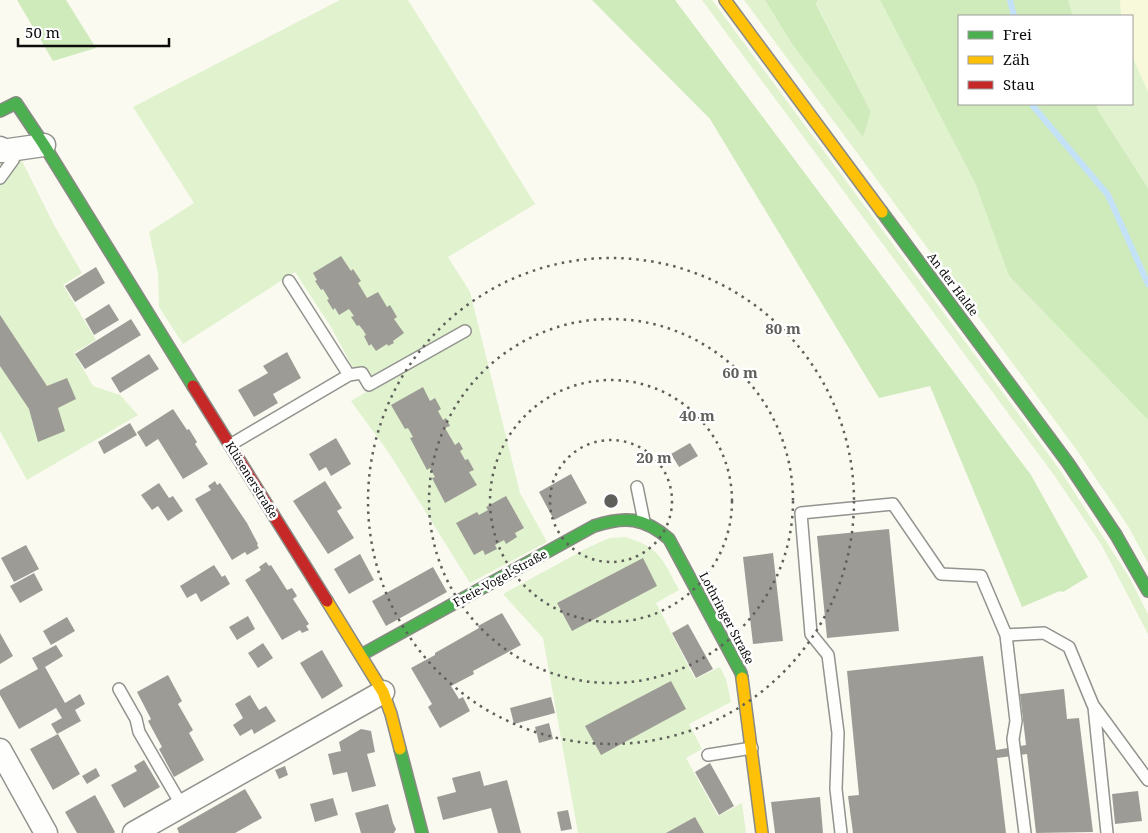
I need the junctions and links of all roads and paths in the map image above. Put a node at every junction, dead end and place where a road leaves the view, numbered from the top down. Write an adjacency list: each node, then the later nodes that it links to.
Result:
1 (725, 0): 12 (street, An der Halde)
2 (0, 111): 3 (street, Klüsenerstraße)
3 (44, 145): 4 (street); 9 (street, Klüsenerstraße)
4 (8, 148): 5 (lane)
5 (0, 178)
6 (289, 281): 8 (lane)
7 (465, 331): 8 (lane)
8 (349, 375): 9 (lane)
9 (230, 445): 14 (street, Klüsenerstraße)
10 (637, 487): 11 (lane)
11 (645, 522): 14 (street, Freie-Vogel-Straße); 18 (street, Lothringer Straße)
12 (1148, 591)
13 (1006, 635): 17 (lane); 27 (lane); 28 (lane)
14 (361, 655): 16 (street, Klüsenerstraße)
15 (120, 690): 22 (lane)
16 (383, 692): 22 (street); 25 (street, Klüsenerstraße)
17 (1093, 705): 21 (lane); 29 (lane)
18 (752, 748): 20 (lane); 26 (street, Lothringer Straße)
19 (0, 750): 23 (street)
20 (708, 755)
21 (1148, 780)
22 (182, 806): 24 (street)
23 (46, 833)
24 (134, 833)
25 (422, 833)
26 (762, 833)
27 (841, 833)
28 (1025, 833)
29 (1107, 833)

